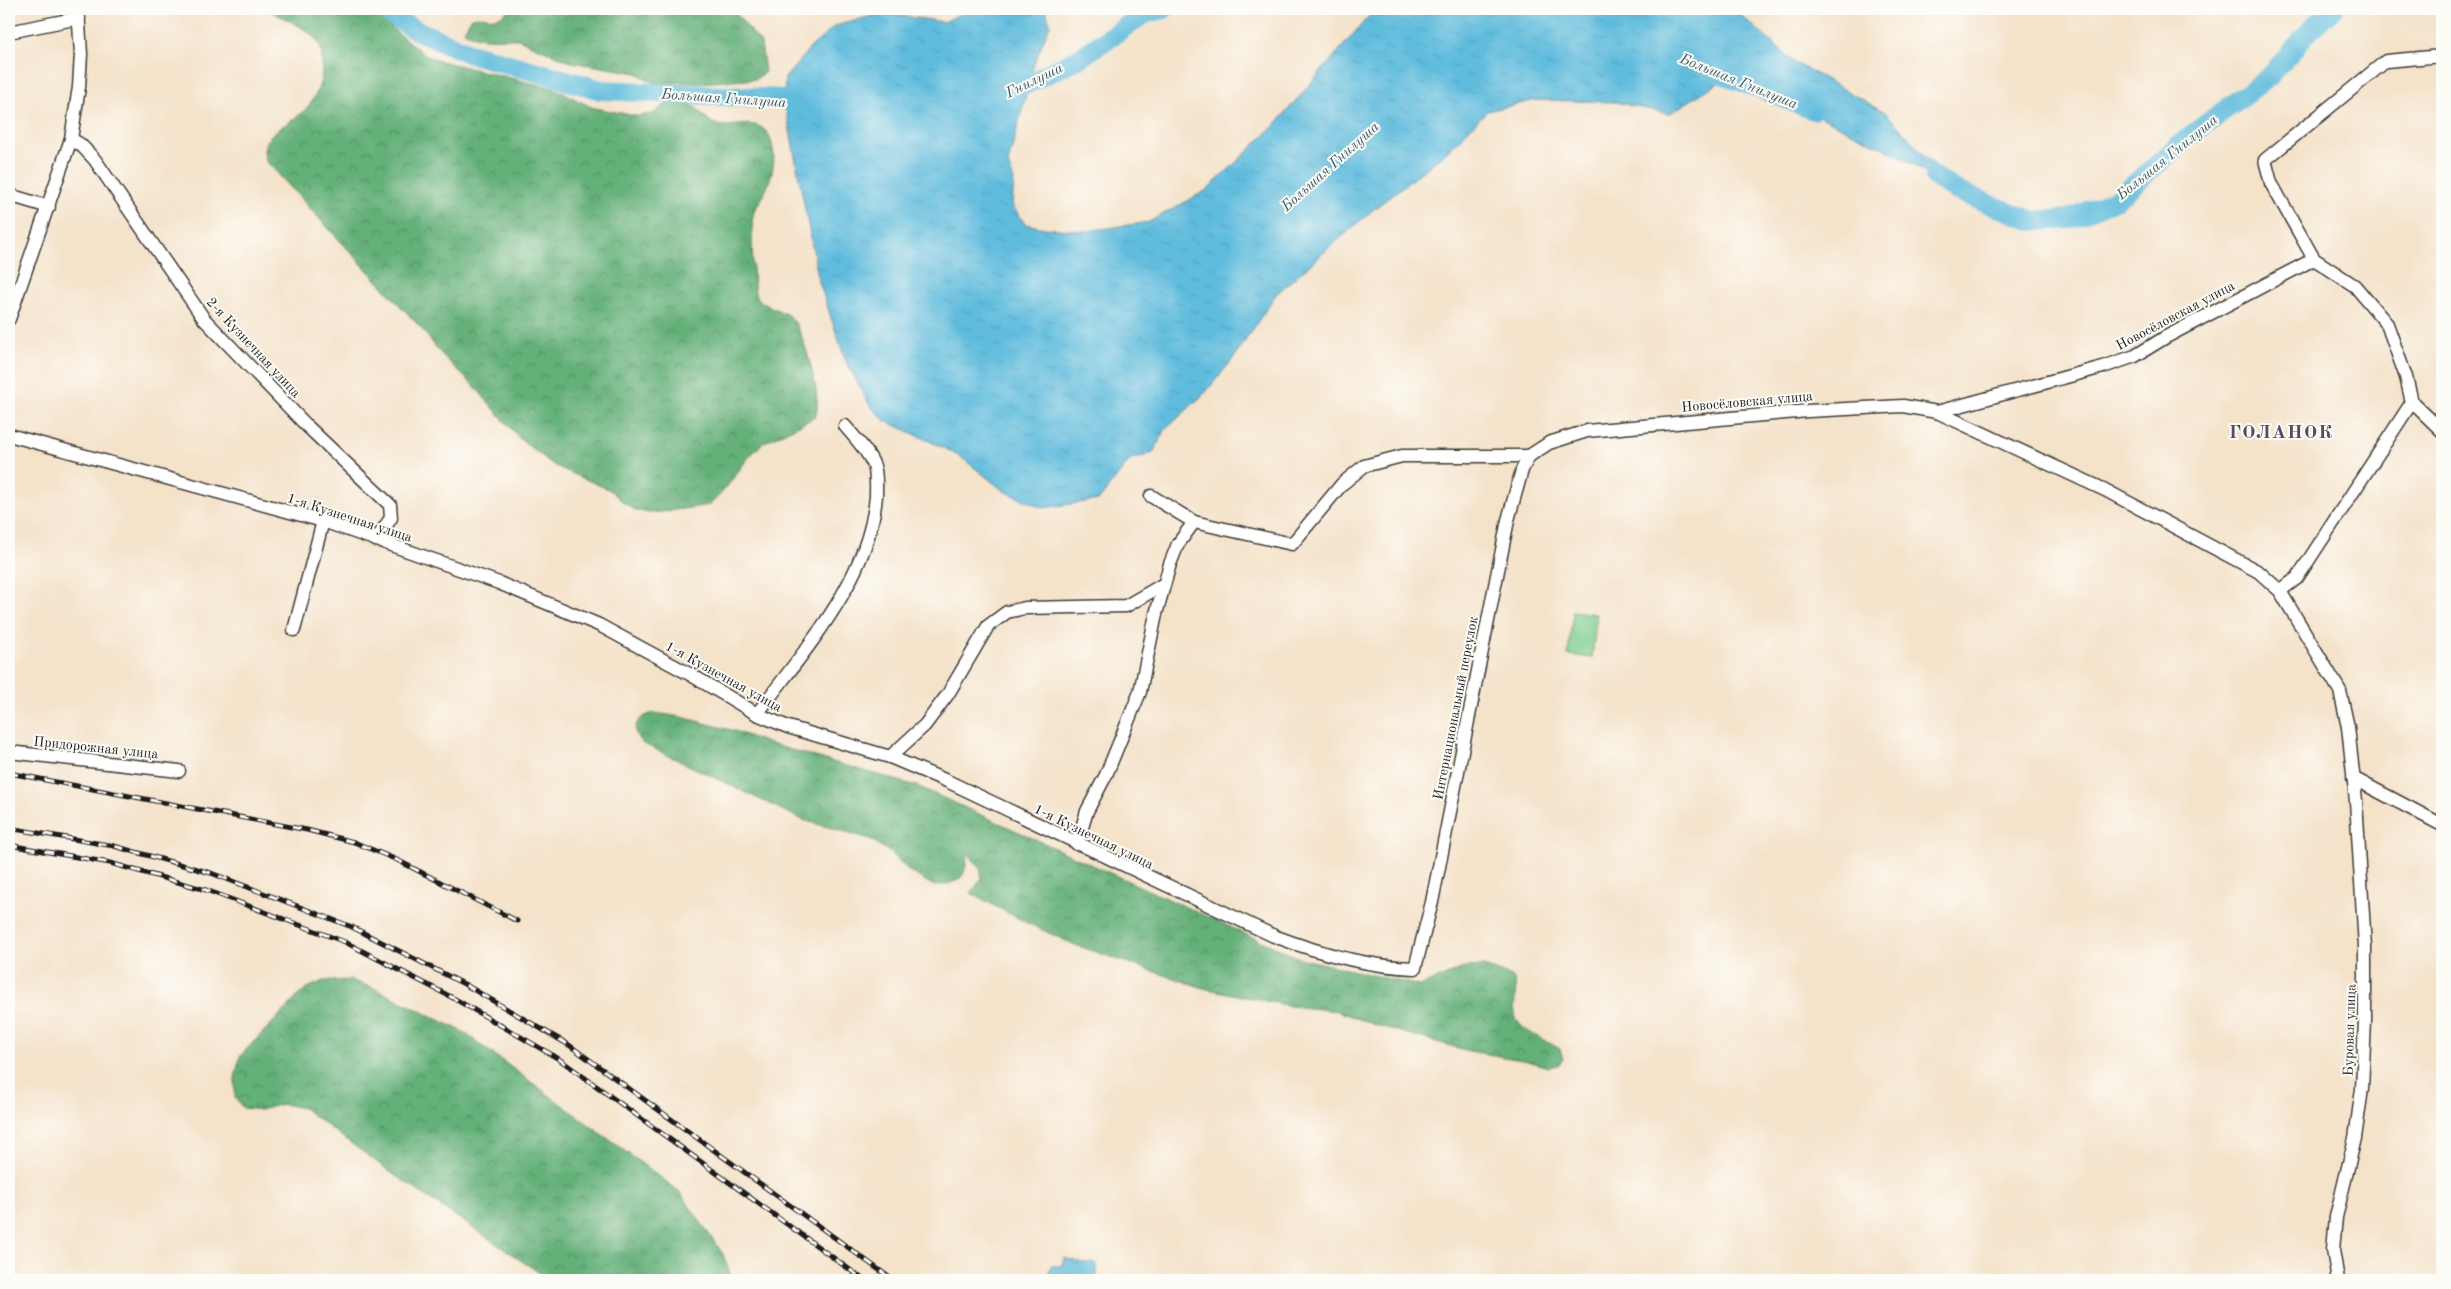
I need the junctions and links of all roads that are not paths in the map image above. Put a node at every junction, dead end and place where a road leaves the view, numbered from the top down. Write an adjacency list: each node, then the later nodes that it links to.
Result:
1 (78, 13): 2 (street); 4 (street)
2 (9, 32)
3 (2442, 56): 7 (street)
4 (71, 140): 6 (street); 18 (street, 2-я Кузнечная улица)
5 (9, 195): 6 (street)
6 (48, 207): 8 (street)
7 (2314, 259): 9 (street); 10 (street, Новосёловская улица)
8 (9, 319)
9 (2412, 402): 12 (street); 20 (street)
10 (1937, 412): 14 (street, Новосёловская улица); 20 (street, Буровая улица)
11 (845, 426): 22 (street)
12 (2442, 431)
13 (9, 435): 16 (street, 1-я Кузнечная улица)
14 (1529, 456): 17 (street); 29 (street, Интернациональный переулок)
15 (1151, 496): 17 (street)
16 (323, 521): 18 (street, 1-я Кузнечная улица); 21 (street)
17 (1194, 522): 19 (street)
18 (376, 540): 22 (street, 1-я Кузнечная улица)
19 (1164, 584): 24 (street); 28 (street)
20 (2280, 591): 26 (street, Буровая улица)
21 (294, 630)
22 (757, 714): 24 (street, 1-я Кузнечная улица)
23 (9, 752): 25 (street, Придорожная улица)
24 (890, 757): 28 (street, 1-я Кузнечная улица)
25 (179, 771)
26 (2353, 778): 27 (street); 30 (street, Буровая улица)
27 (2442, 825)
28 (1077, 844): 29 (street, 1-я Кузнечная улица)
29 (1415, 968)
30 (2338, 1280)

